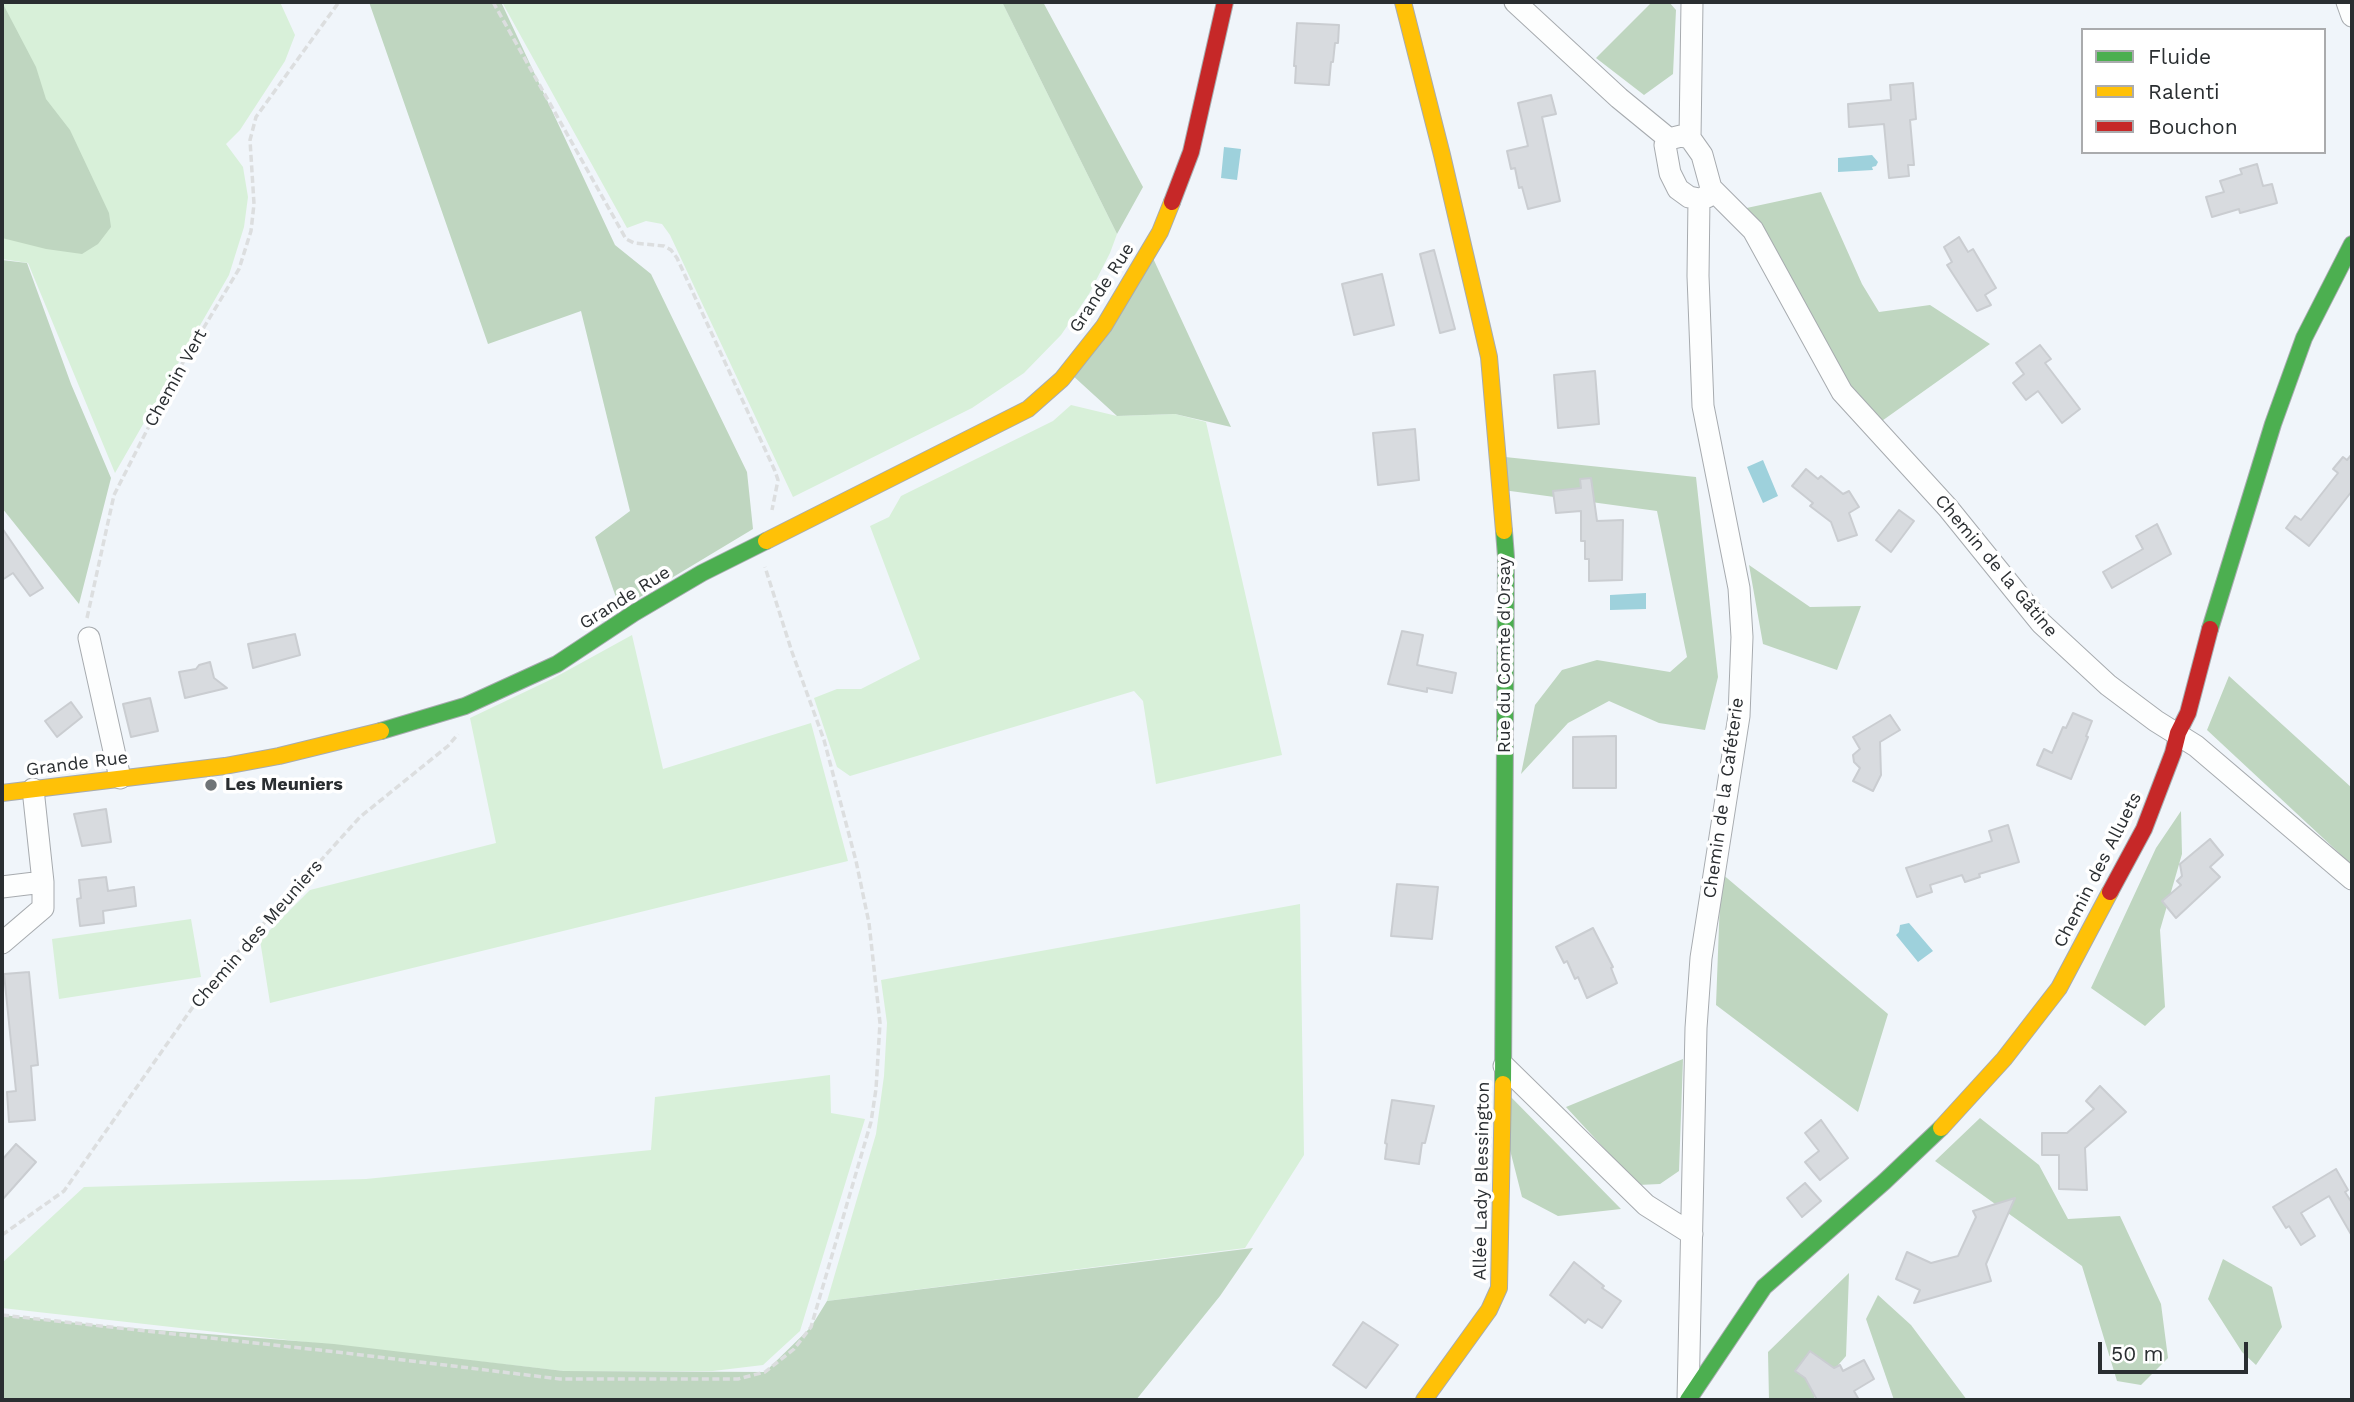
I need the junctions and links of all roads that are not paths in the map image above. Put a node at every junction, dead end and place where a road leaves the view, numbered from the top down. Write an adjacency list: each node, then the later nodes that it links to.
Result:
1 (1225, 2): 12 (street, Grande Rue)
2 (1403, 2): 19 (street, Rue du Comte d'Orsay)
3 (1515, 2): 7 (street)
4 (1692, 2): 7 (street, Chemin de la Gâtine)
5 (2347, 2): 6 (street)
6 (2352, 16)
7 (1679, 139): 8 (street); 8 (street, Chemin de la Gâtine)
8 (1705, 194): 11 (street, Chemin de la Gâtine); 20 (street, Chemin de la Caféterie)
9 (2350, 252): 11 (street, Chemin des Alluets)
10 (89, 638): 12 (street)
11 (2178, 733): 15 (street, Chemin de la Gâtine); 22 (street, Chemin des Alluets)
12 (120, 778): 13 (street, Grande Rue)
13 (33, 789): 14 (street, Grande Rue); 16 (street)
14 (2, 793)
15 (2352, 879)
16 (43, 881): 17 (street); 18 (street)
17 (2, 887)
18 (2, 943)
19 (1504, 1066): 20 (street); 21 (street, Allée Lady Blessington)
20 (1692, 1234): 22 (street, Chemin de la Caféterie)
21 (1424, 1400)
22 (1688, 1400)

